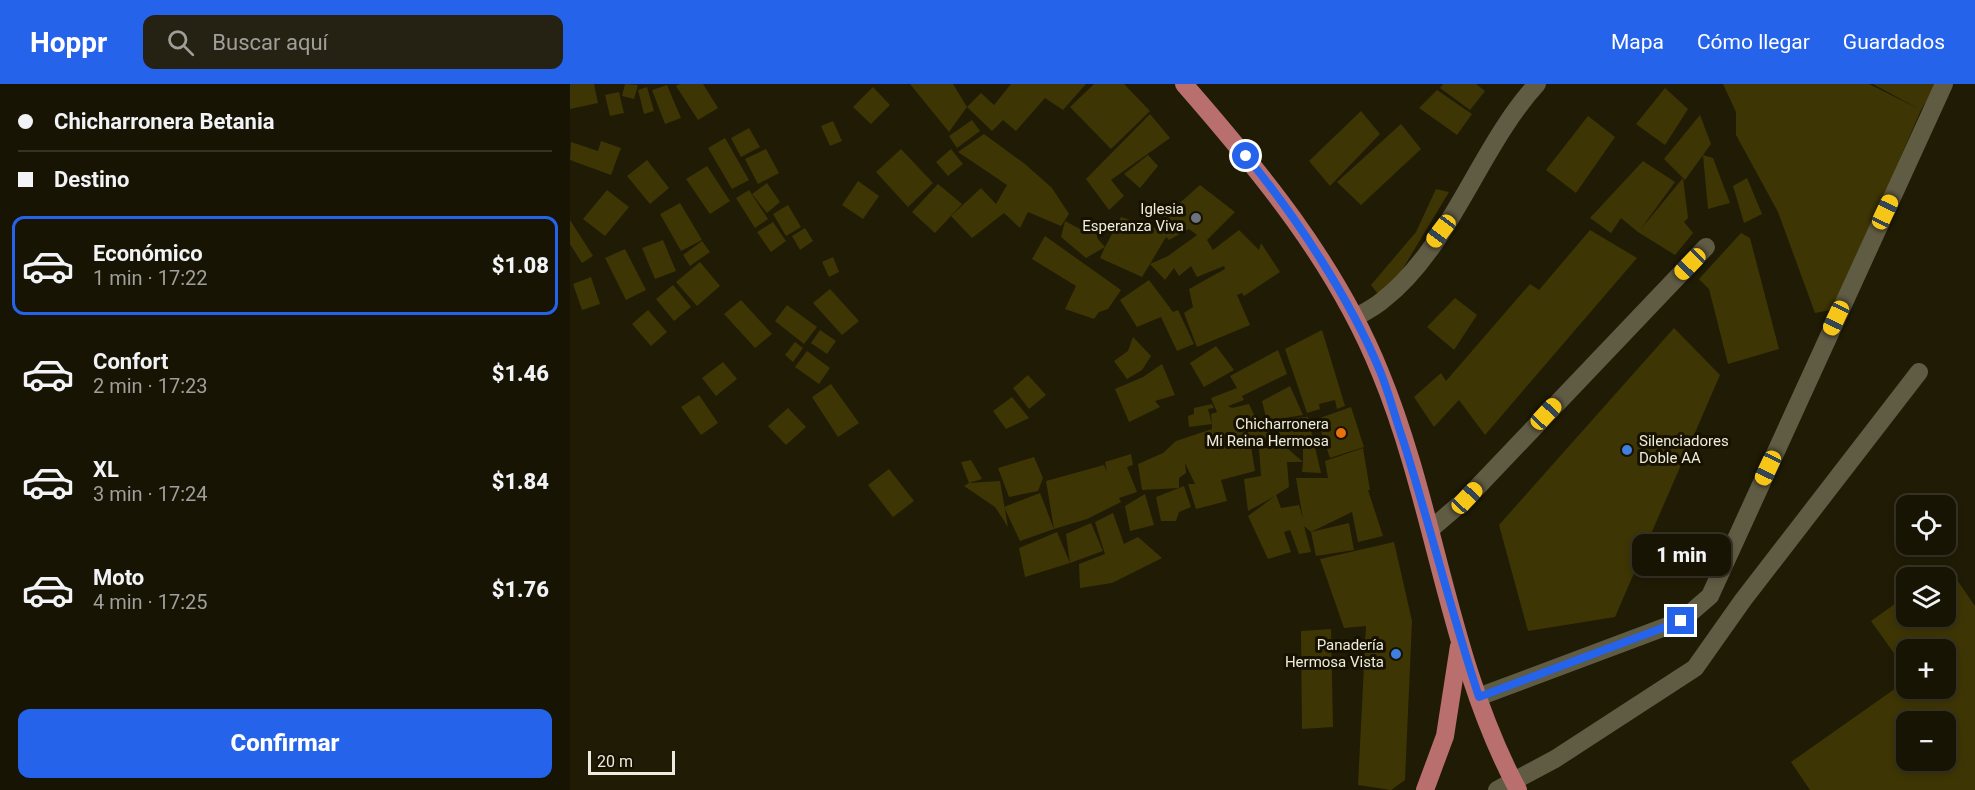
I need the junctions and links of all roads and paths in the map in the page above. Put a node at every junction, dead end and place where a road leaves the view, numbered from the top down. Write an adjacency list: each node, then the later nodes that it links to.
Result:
1 (1184, 84): 5 (main road)
2 (1537, 84): 5 (street)
3 (1944, 84): 9 (street)
4 (1706, 247): 7 (street)
5 (1356, 317): 7 (main road)
6 (1919, 372): 10 (street)
7 (1431, 529): 8 (main road)
8 (1460, 641): 9 (main road); 11 (main road)
9 (1479, 697): 10 (main road)
10 (1516, 786): 12 (street)
11 (1425, 790)
12 (1497, 790)

